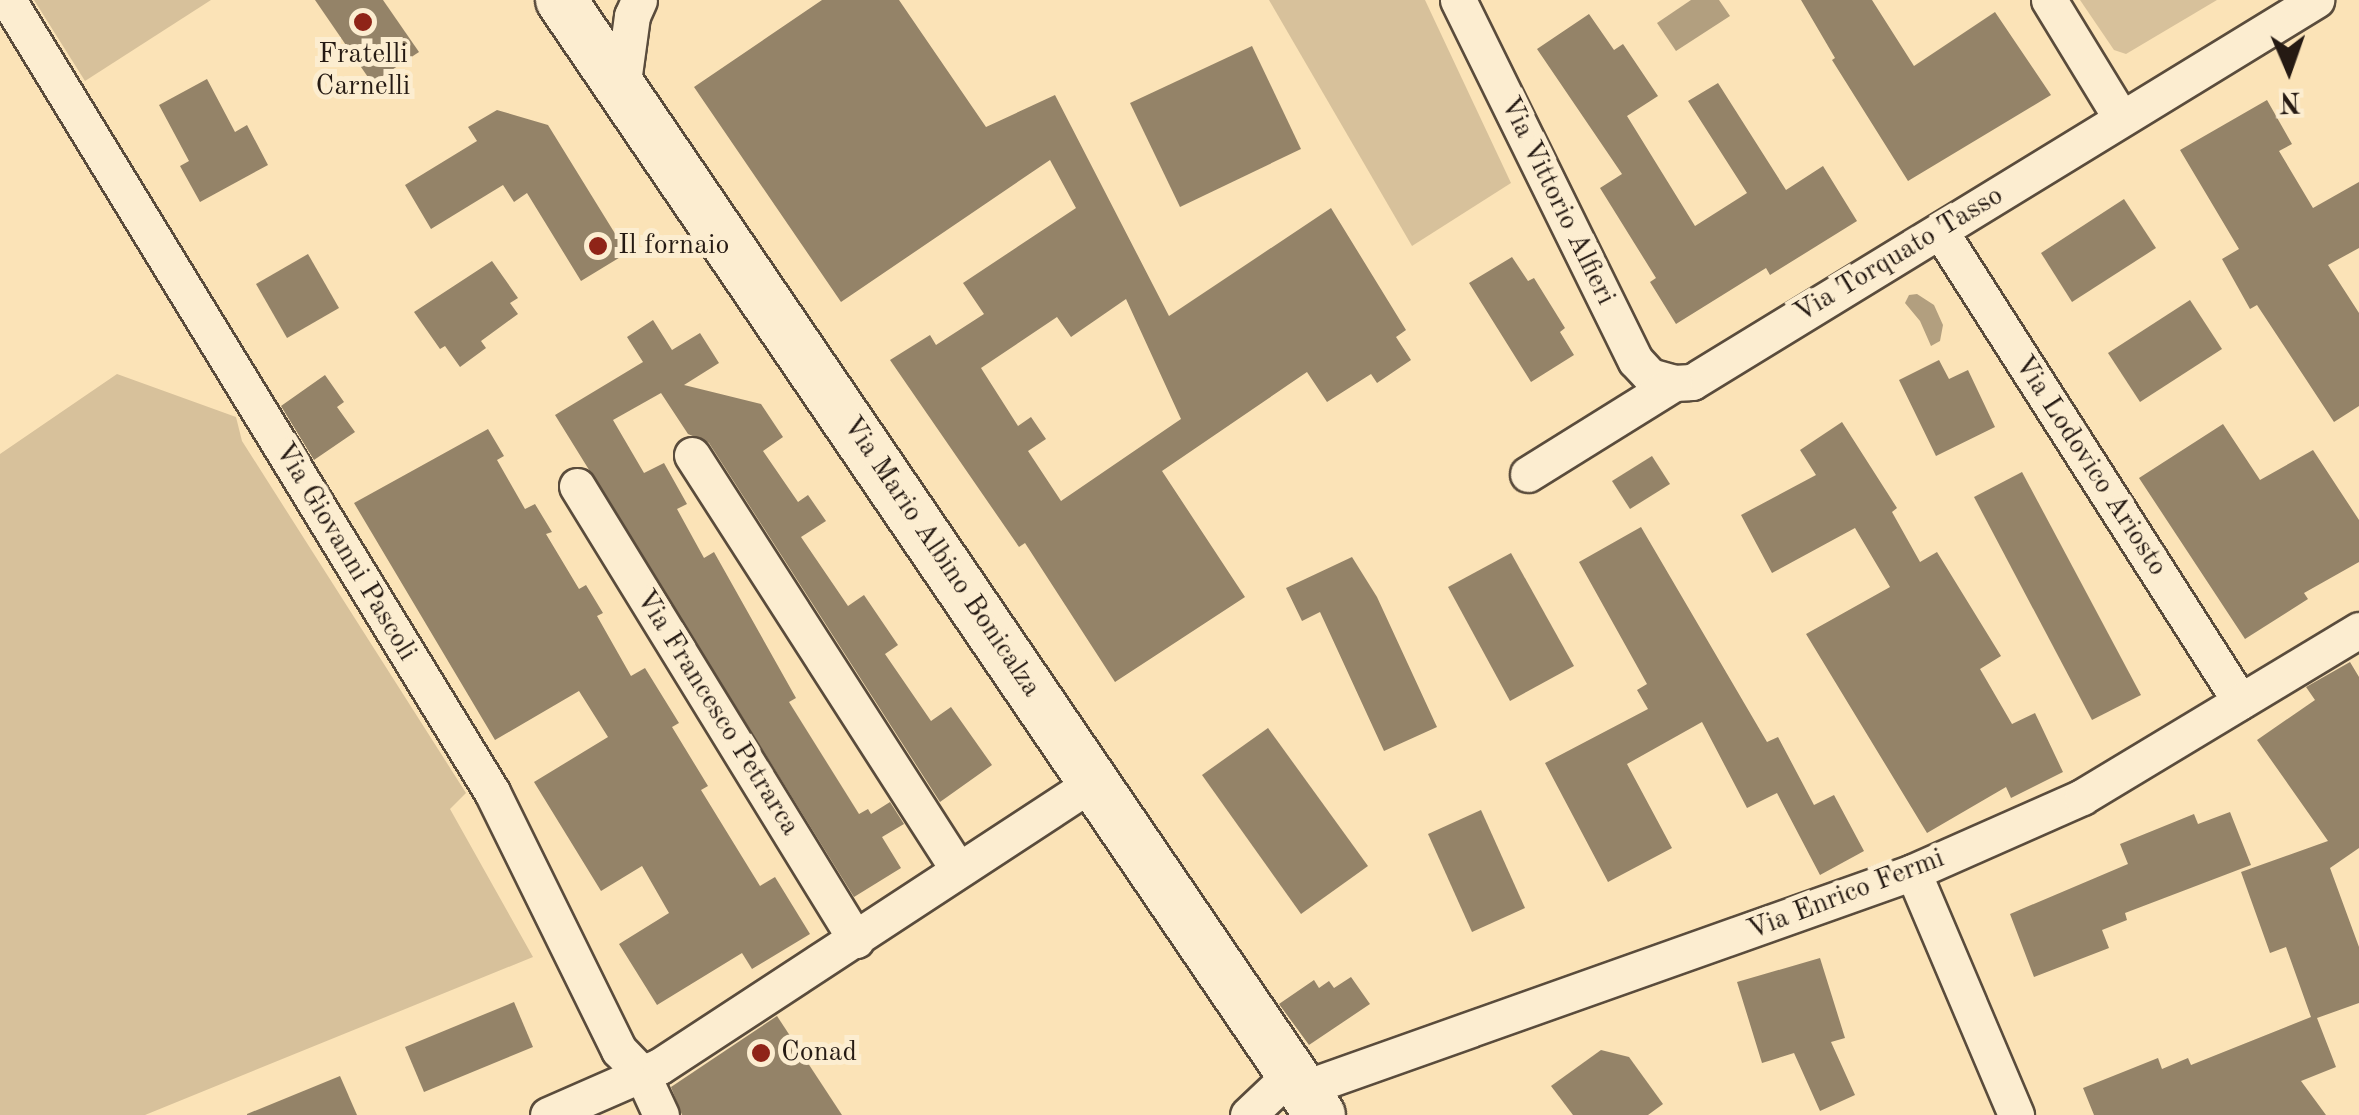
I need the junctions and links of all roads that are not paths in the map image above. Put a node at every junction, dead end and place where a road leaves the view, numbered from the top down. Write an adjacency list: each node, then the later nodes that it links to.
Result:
1 (8, 0): 20 (street, Via Giovanni Pascoli)
2 (560, 0): 7 (main road, Via Mario Albino Bonicalza)
3 (639, 0): 7 (street)
4 (1458, 0): 10 (street, Via Vittorio Alfieri)
5 (2049, 0): 8 (street)
6 (2316, 0): 8 (street, Via Torquato Tasso)
7 (622, 89): 16 (main road, Via Mario Albino Bonicalza)
8 (2121, 118): 9 (street, Via Torquato Tasso)
9 (1940, 231): 10 (street, Via Torquato Tasso); 15 (street, Via Lodovico Ariosto)
10 (1674, 383): 12 (street, Via Torquato Tasso)
11 (692, 454): 17 (street)
12 (1528, 474)
13 (577, 486): 19 (street, Via Francesco Petrarca)
14 (2359, 630): 15 (street, Via Enrico Fermi)
15 (2240, 701): 18 (street, Via Enrico Fermi)
16 (1092, 783): 17 (street); 21 (main road, Via Mario Albino Bonicalza)
17 (957, 867): 19 (street)
18 (1913, 872): 21 (street, Via Enrico Fermi); 25 (street)
19 (856, 940): 20 (street)
20 (642, 1074): 22 (street); 23 (street, Via Giovanni Pascoli)
21 (1297, 1099): 24 (street)
22 (548, 1115)
23 (661, 1115)
24 (1248, 1115)
25 (2016, 1115)

